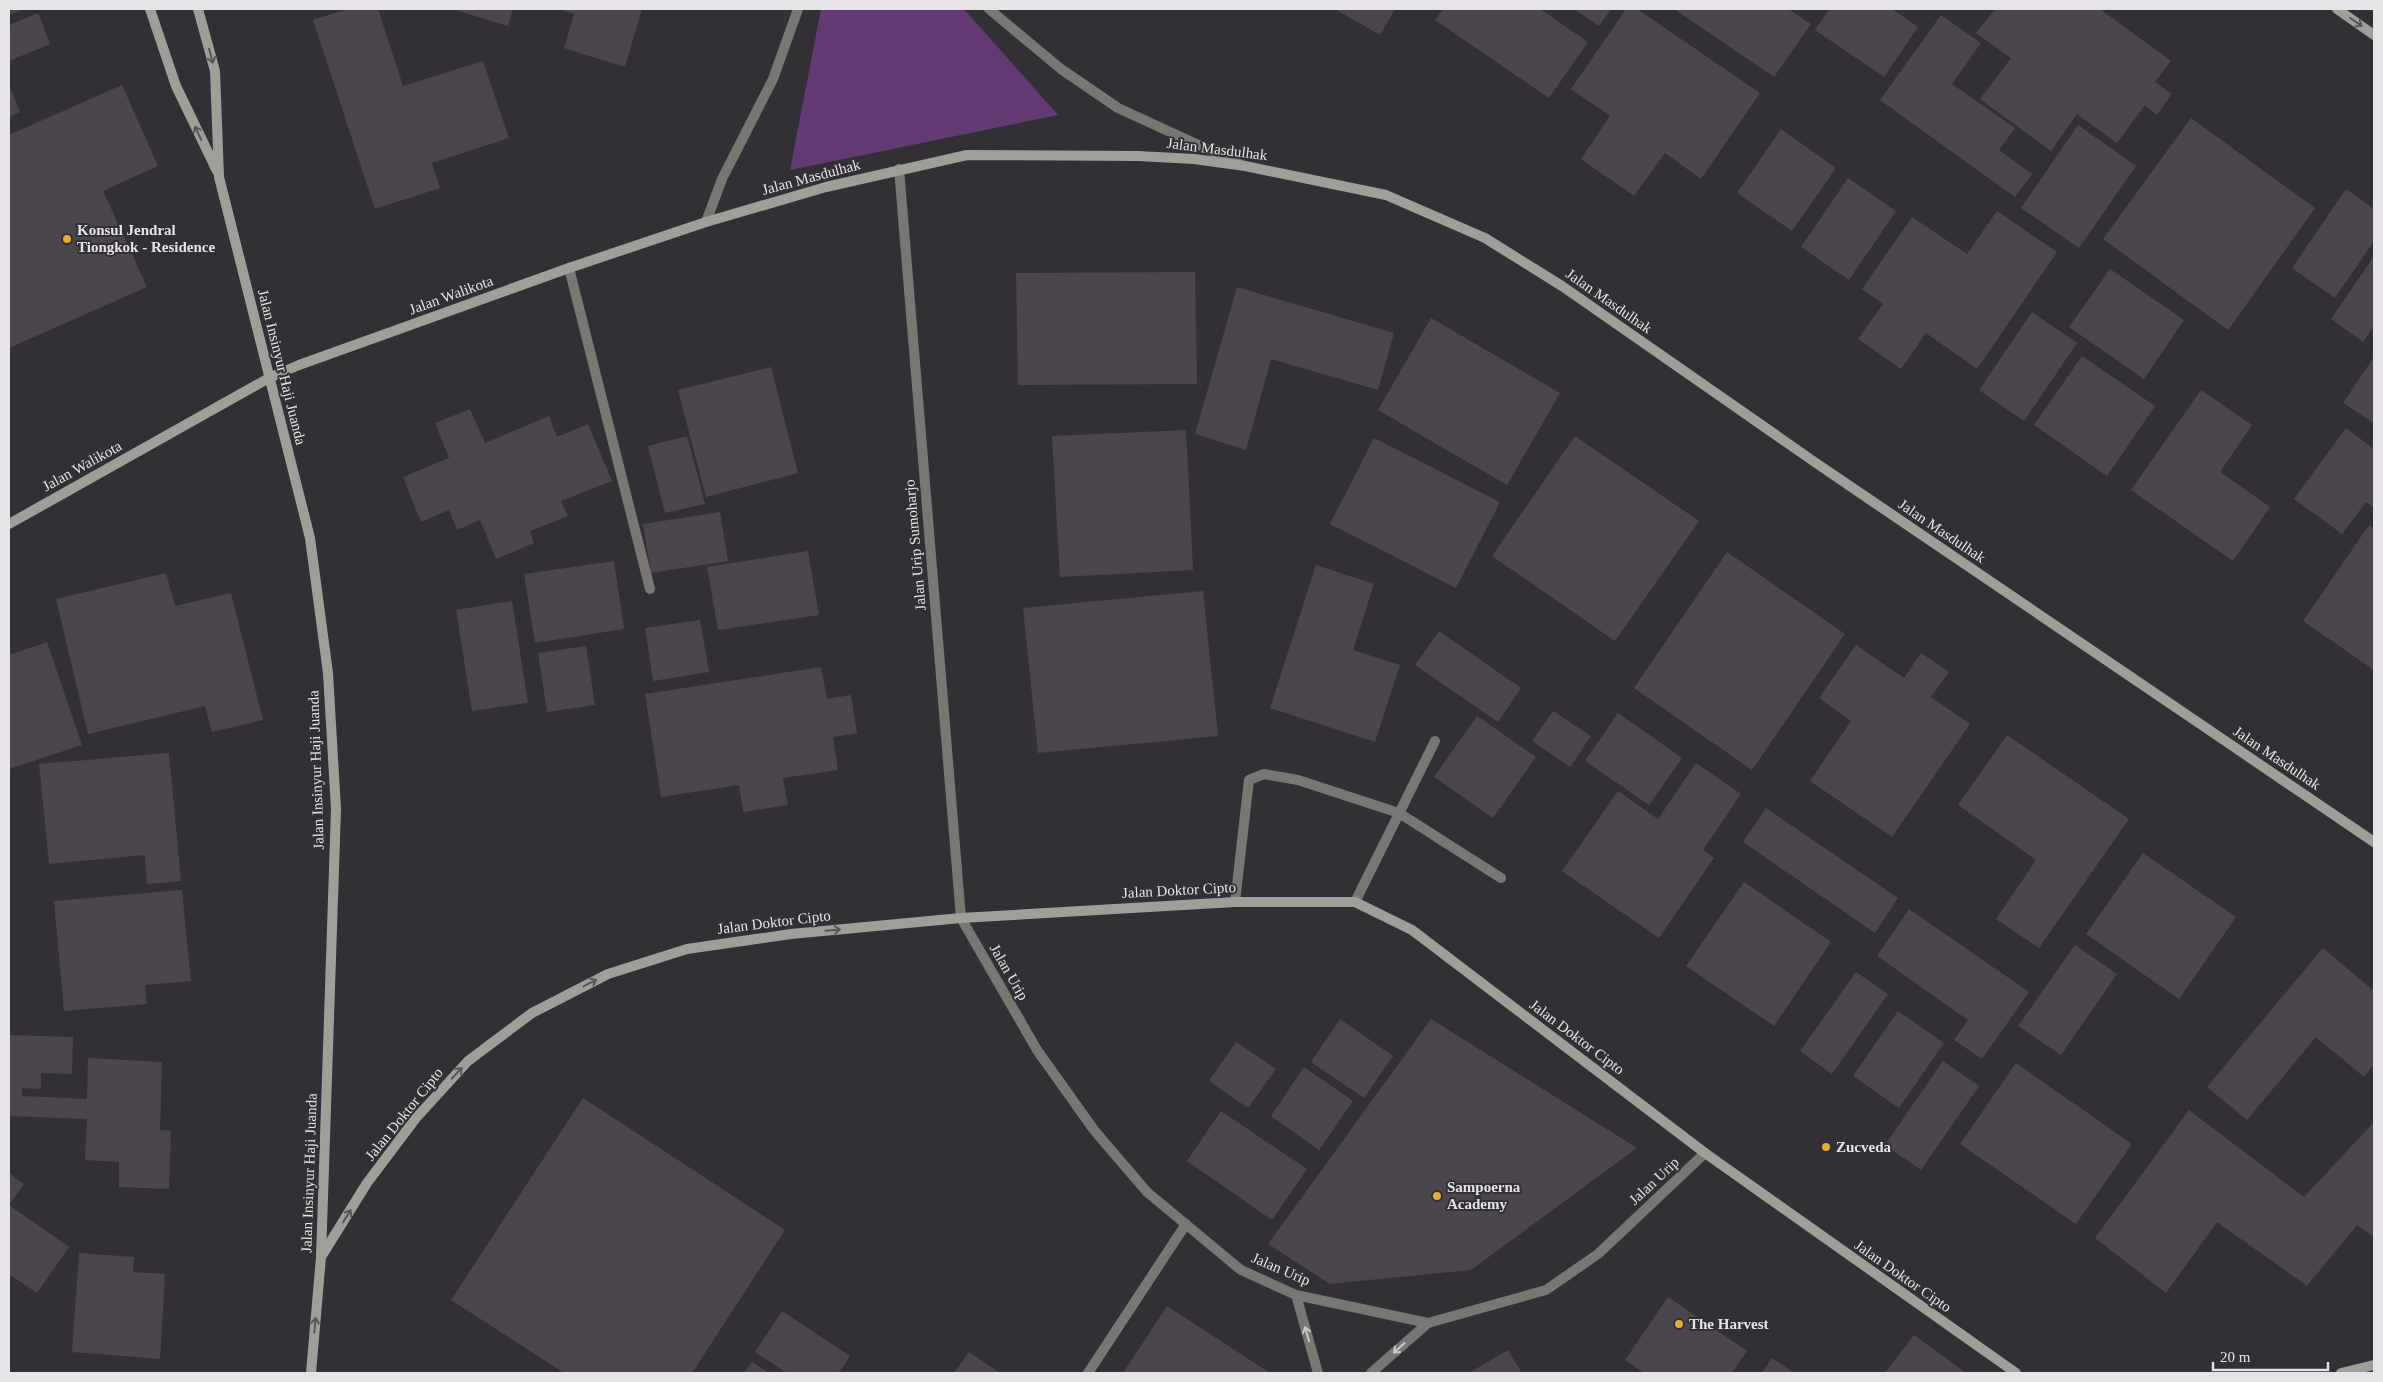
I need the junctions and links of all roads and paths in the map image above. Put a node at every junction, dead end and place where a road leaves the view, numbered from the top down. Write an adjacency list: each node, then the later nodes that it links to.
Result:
1 (150, 9): 9 (street, Jalan Insinyur Haji Juanda, one-way to 1)
2 (198, 9): 9 (street, Jalan Insinyur Haji Juanda, one-way to 9)
3 (798, 9): 10 (street)
4 (989, 9): 7 (street)
5 (2337, 9): 6 (street, one-way to 6)
6 (2374, 35)
7 (1245, 166): 8 (street, Jalan Masdulhak); 17 (street, Jalan Masdulhak)
8 (899, 169): 10 (street, Jalan Masdulhak); 21 (street, Jalan Urip Sumoharjo)
9 (219, 177): 12 (street, Jalan Insinyur Haji Juanda)
10 (706, 222): 11 (street, Jalan Walikota)
11 (569, 268): 12 (street, Jalan Walikota); 14 (street)
12 (269, 378): 13 (street, Jalan Walikota); 24 (street, Jalan Insinyur Haji Juanda)
13 (9, 524)
14 (650, 589)
15 (1435, 740): 16 (street)
16 (1399, 813): 18 (street); 19 (street); 20 (street)
17 (2374, 842)
18 (1501, 878)
19 (1235, 902): 20 (street, Jalan Doktor Cipto); 21 (street, Jalan Doktor Cipto)
20 (1355, 902): 22 (street, Jalan Doktor Cipto)
21 (961, 918): 23 (street, Jalan Urip); 24 (street, Jalan Doktor Cipto, one-way to 21)
22 (1705, 1153): 26 (street, Jalan Urip); 32 (street, Jalan Doktor Cipto)
23 (1186, 1224): 25 (street, Jalan Urip); 29 (street)
24 (321, 1257): 28 (street, Jalan Insinyur Haji Juanda, one-way to 24)
25 (1296, 1295): 26 (street, Jalan Urip); 30 (street, one-way to 25)
26 (1428, 1322): 31 (street, one-way to 31)
27 (2374, 1365): 33 (street)
28 (311, 1373)
29 (1088, 1373)
30 (1318, 1373)
31 (1371, 1373)
32 (2016, 1373)
33 (2341, 1373)

